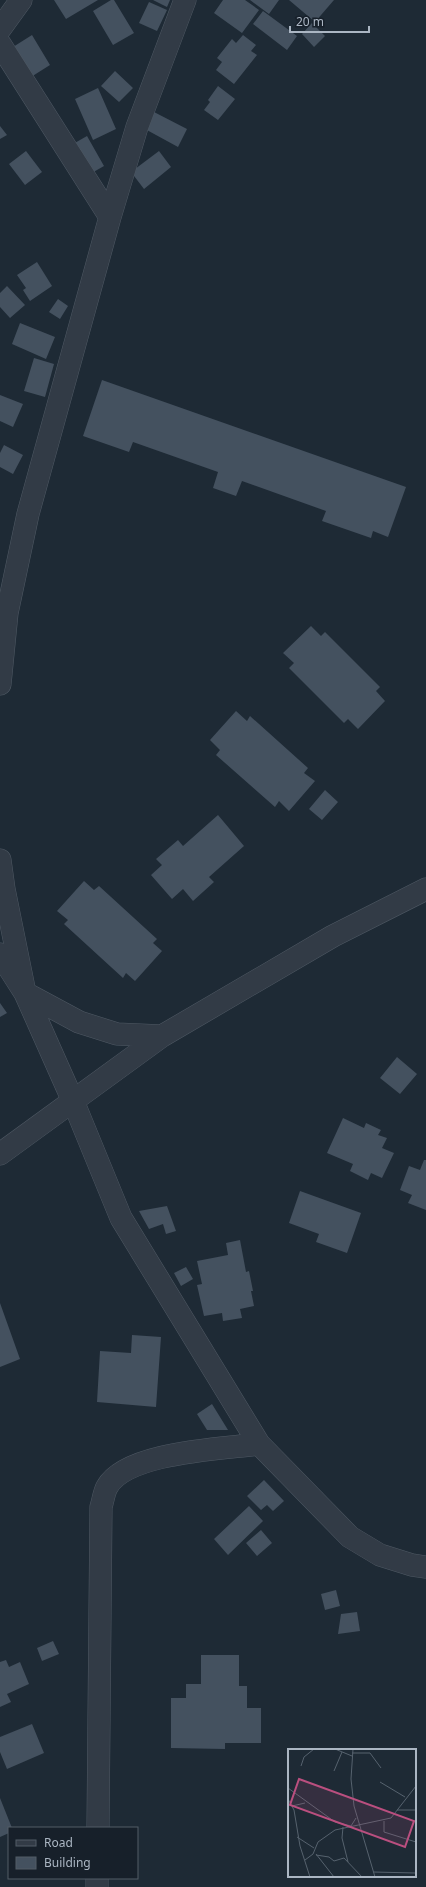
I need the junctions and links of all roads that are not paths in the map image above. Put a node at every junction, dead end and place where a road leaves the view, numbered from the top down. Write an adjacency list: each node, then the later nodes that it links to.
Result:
1 (21, 0): 3 (street)
2 (185, 0): 5 (street)
3 (0, 29)
4 (0, 44): 5 (street)
5 (110, 217): 6 (street)
6 (0, 684)
7 (0, 860): 10 (street)
8 (426, 889): 11 (street)
9 (0, 954): 10 (street)
10 (25, 993): 11 (street); 12 (street)
11 (162, 1036): 12 (street)
12 (73, 1101): 13 (street); 14 (street)
13 (0, 1154)
14 (259, 1444): 15 (street); 16 (street)
15 (426, 1567)
16 (98, 1827)

